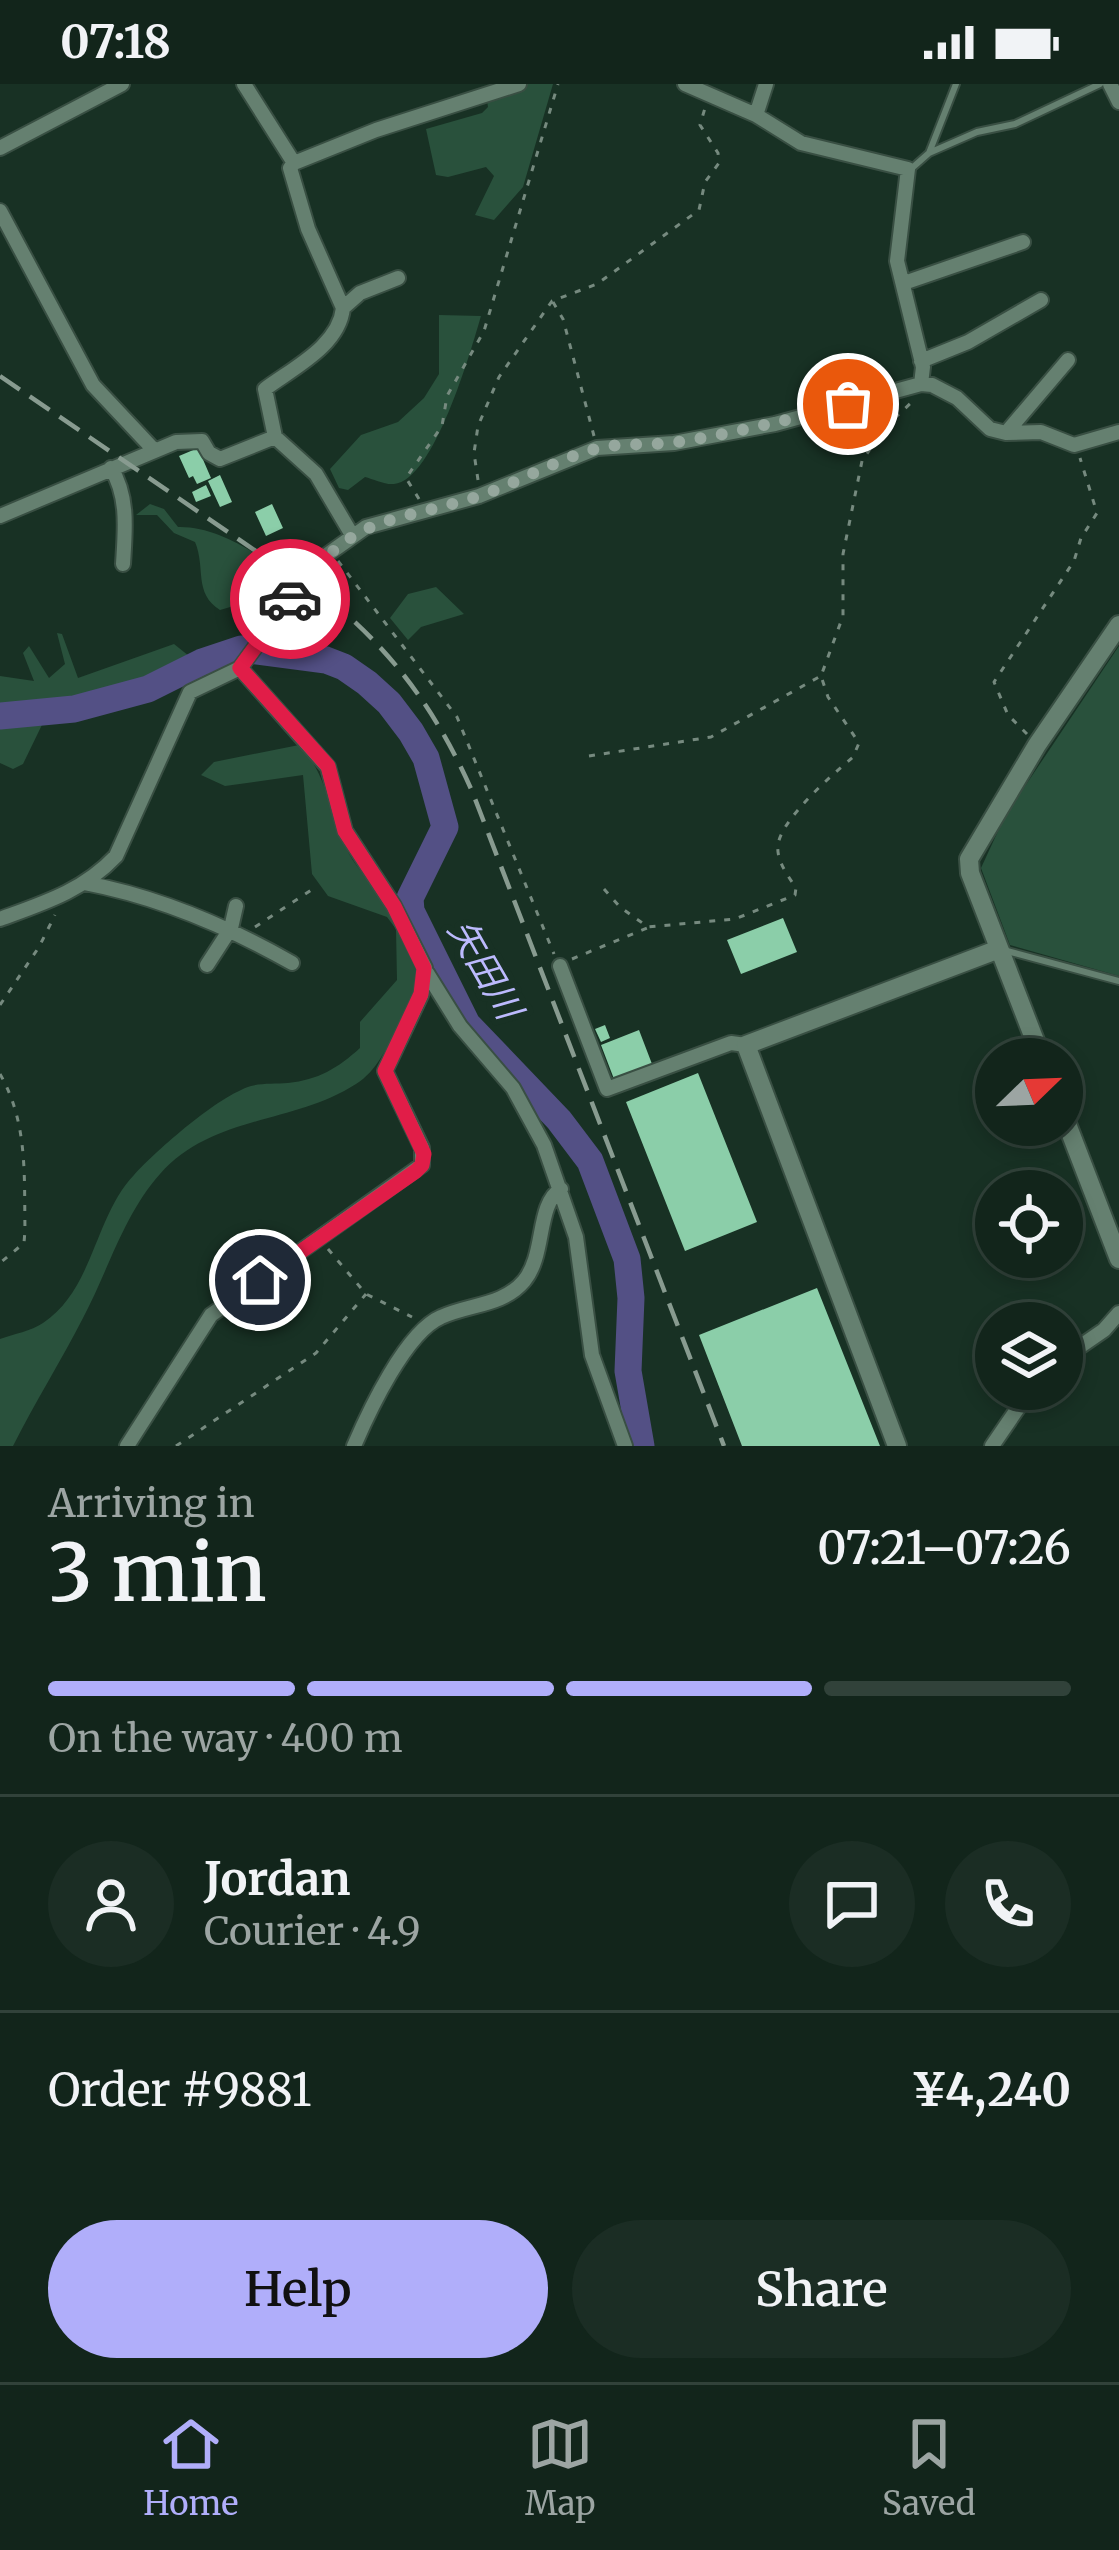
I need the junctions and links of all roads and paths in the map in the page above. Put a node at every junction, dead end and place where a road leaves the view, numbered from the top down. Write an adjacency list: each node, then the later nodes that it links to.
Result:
1 (122, 84): 13 (street)
2 (244, 84): 15 (street)
3 (519, 84): 15 (street)
4 (558, 84): 35 (path)
5 (685, 84): 10 (street)
6 (766, 84): 12 (street)
7 (956, 84): 14 (lane)
8 (1100, 84): 14 (lane)
9 (1110, 84): 11 (street)
10 (710, 96): 12 (street); 22 (path)
11 (1119, 102)
12 (756, 115): 16 (street)
13 (0, 148)
14 (929, 153): 16 (lane)
15 (294, 163): 23 (street)
16 (908, 170): 20 (street)
17 (0, 212): 32 (street)
18 (1023, 242): 20 (street)
19 (398, 278): 23 (street)
20 (904, 283): 25 (street)
21 (1041, 300): 25 (street)
22 (552, 301): 31 (path); 34 (path)
23 (343, 308): 29 (street)
24 (1068, 360): 28 (street)
25 (921, 362): 26 (street)
26 (921, 384): 28 (street); 31 (street); 42 (path)
27 (1119, 432): 30 (street)
28 (1006, 433): 30 (street)
29 (275, 437): 32 (street); 37 (street)
30 (1074, 445): 43 (path)
31 (597, 448): 34 (street)
32 (154, 450): 33 (street)
33 (111, 468): 36 (street); 39 (street)
34 (479, 496): 35 (street)
35 (428, 510): 37 (street)
36 (0, 516)
37 (352, 535): 38 (street)
38 (329, 551): 41 (street); 56 (path)
39 (123, 564)
40 (1119, 625): 43 (street)
41 (242, 665): 45 (street); 57 (street)
42 (821, 676): 44 (path); 51 (path)
43 (1037, 745): 53 (street)
44 (590, 756)
45 (85, 883): 48 (street); 52 (street)
46 (313, 889): 52 (path)
47 (604, 889): 51 (path)
48 (64, 897): 50 (street); 59 (path)
49 (236, 906): 52 (street)
50 (0, 919)
51 (648, 927): 56 (path)
52 (230, 928): 54 (street); 55 (street)
53 (999, 949): 58 (lane); 60 (street); 61 (street)
54 (292, 963)
55 (207, 965)
56 (560, 966): 61 (street)
57 (424, 968): 64 (street); 65 (street)
58 (1119, 981)
59 (0, 1005)
60 (1034, 1038)
61 (746, 1046): 77 (street)
62 (0, 1074): 67 (path)
63 (1075, 1146): 66 (street)
64 (561, 1189): 70 (street); 76 (street)
65 (319, 1239): 68 (path); 73 (street)
66 (1119, 1259)
67 (0, 1263)
68 (365, 1294): 70 (path); 74 (path)
69 (1119, 1312): 71 (street)
70 (426, 1324): 75 (street)
71 (1083, 1345)
72 (1017, 1410): 78 (street)
73 (127, 1446)
74 (176, 1446)
75 (354, 1446)
76 (625, 1446)
77 (897, 1446)
78 (992, 1446)

